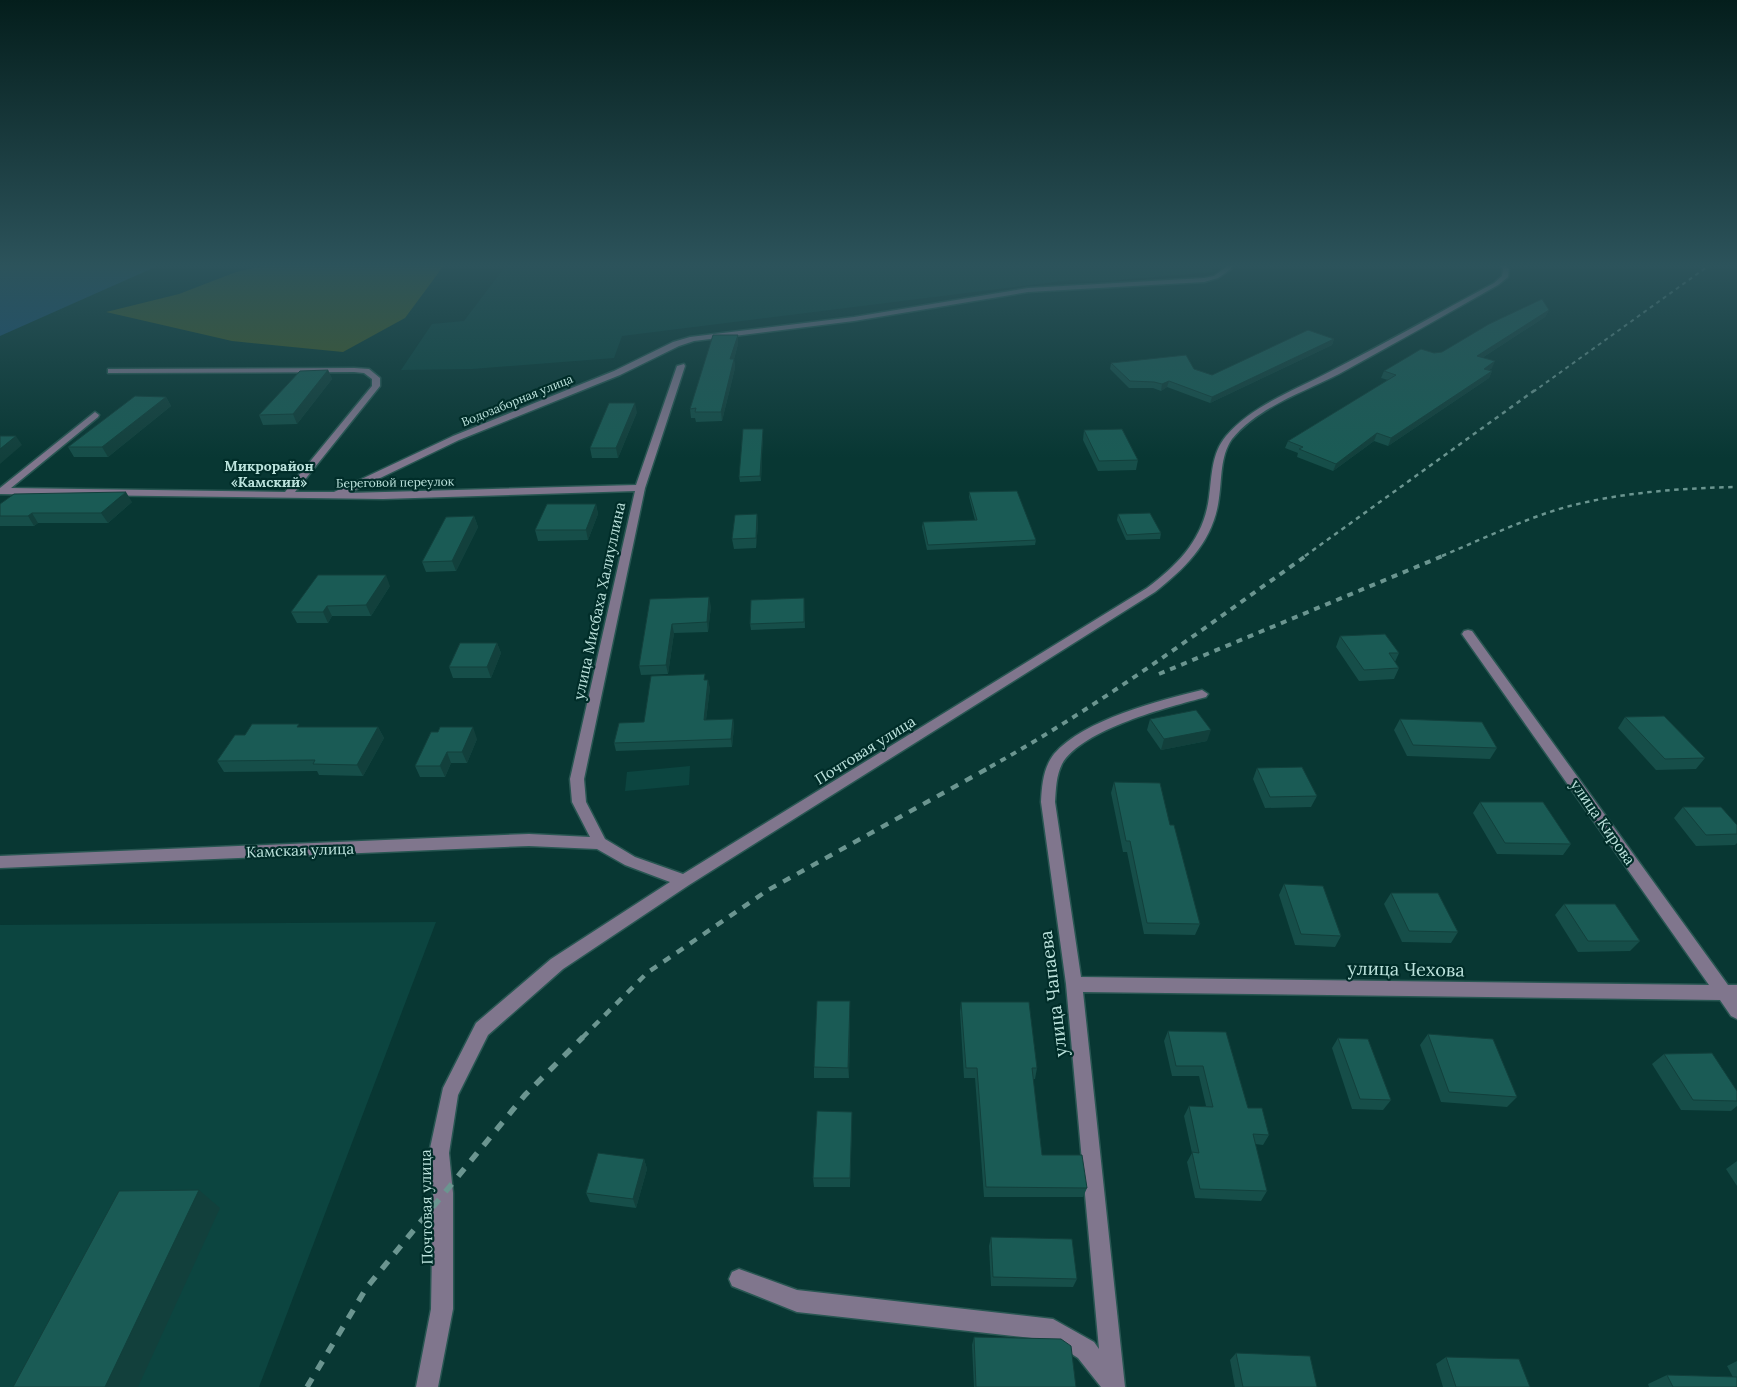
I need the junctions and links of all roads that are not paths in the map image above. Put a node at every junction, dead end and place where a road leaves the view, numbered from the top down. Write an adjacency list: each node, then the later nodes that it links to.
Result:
1 (767, 329): 8 (street, Водозаборная улица)
2 (1414, 329): 14 (street, Почтовая улица)
3 (681, 366): 6 (street, улица Мисбаха Халиуллина)
4 (111, 371): 9 (street)
5 (95, 415): 7 (street)
6 (640, 488): 8 (street, Береговой переулок); 12 (street, улица Мисбаха Халиуллина)
7 (1, 491): 9 (street, Береговой переулок)
8 (336, 495): 9 (street, Береговой переулок)
9 (287, 496)
10 (1468, 634): 16 (street, улица Кирова)
11 (1202, 694): 15 (street, улица Чапаева)
12 (600, 842): 13 (street, Камская улица); 14 (street)
13 (0, 862)
14 (684, 881): 20 (street, Почтовая улица)
15 (1074, 984): 16 (street, улица Чехова); 19 (street, улица Чапаева)
16 (1731, 993): 17 (street, улица Кирова)
17 (1737, 1011)
18 (739, 1279): 19 (street)
19 (1113, 1386)
20 (427, 1387)

